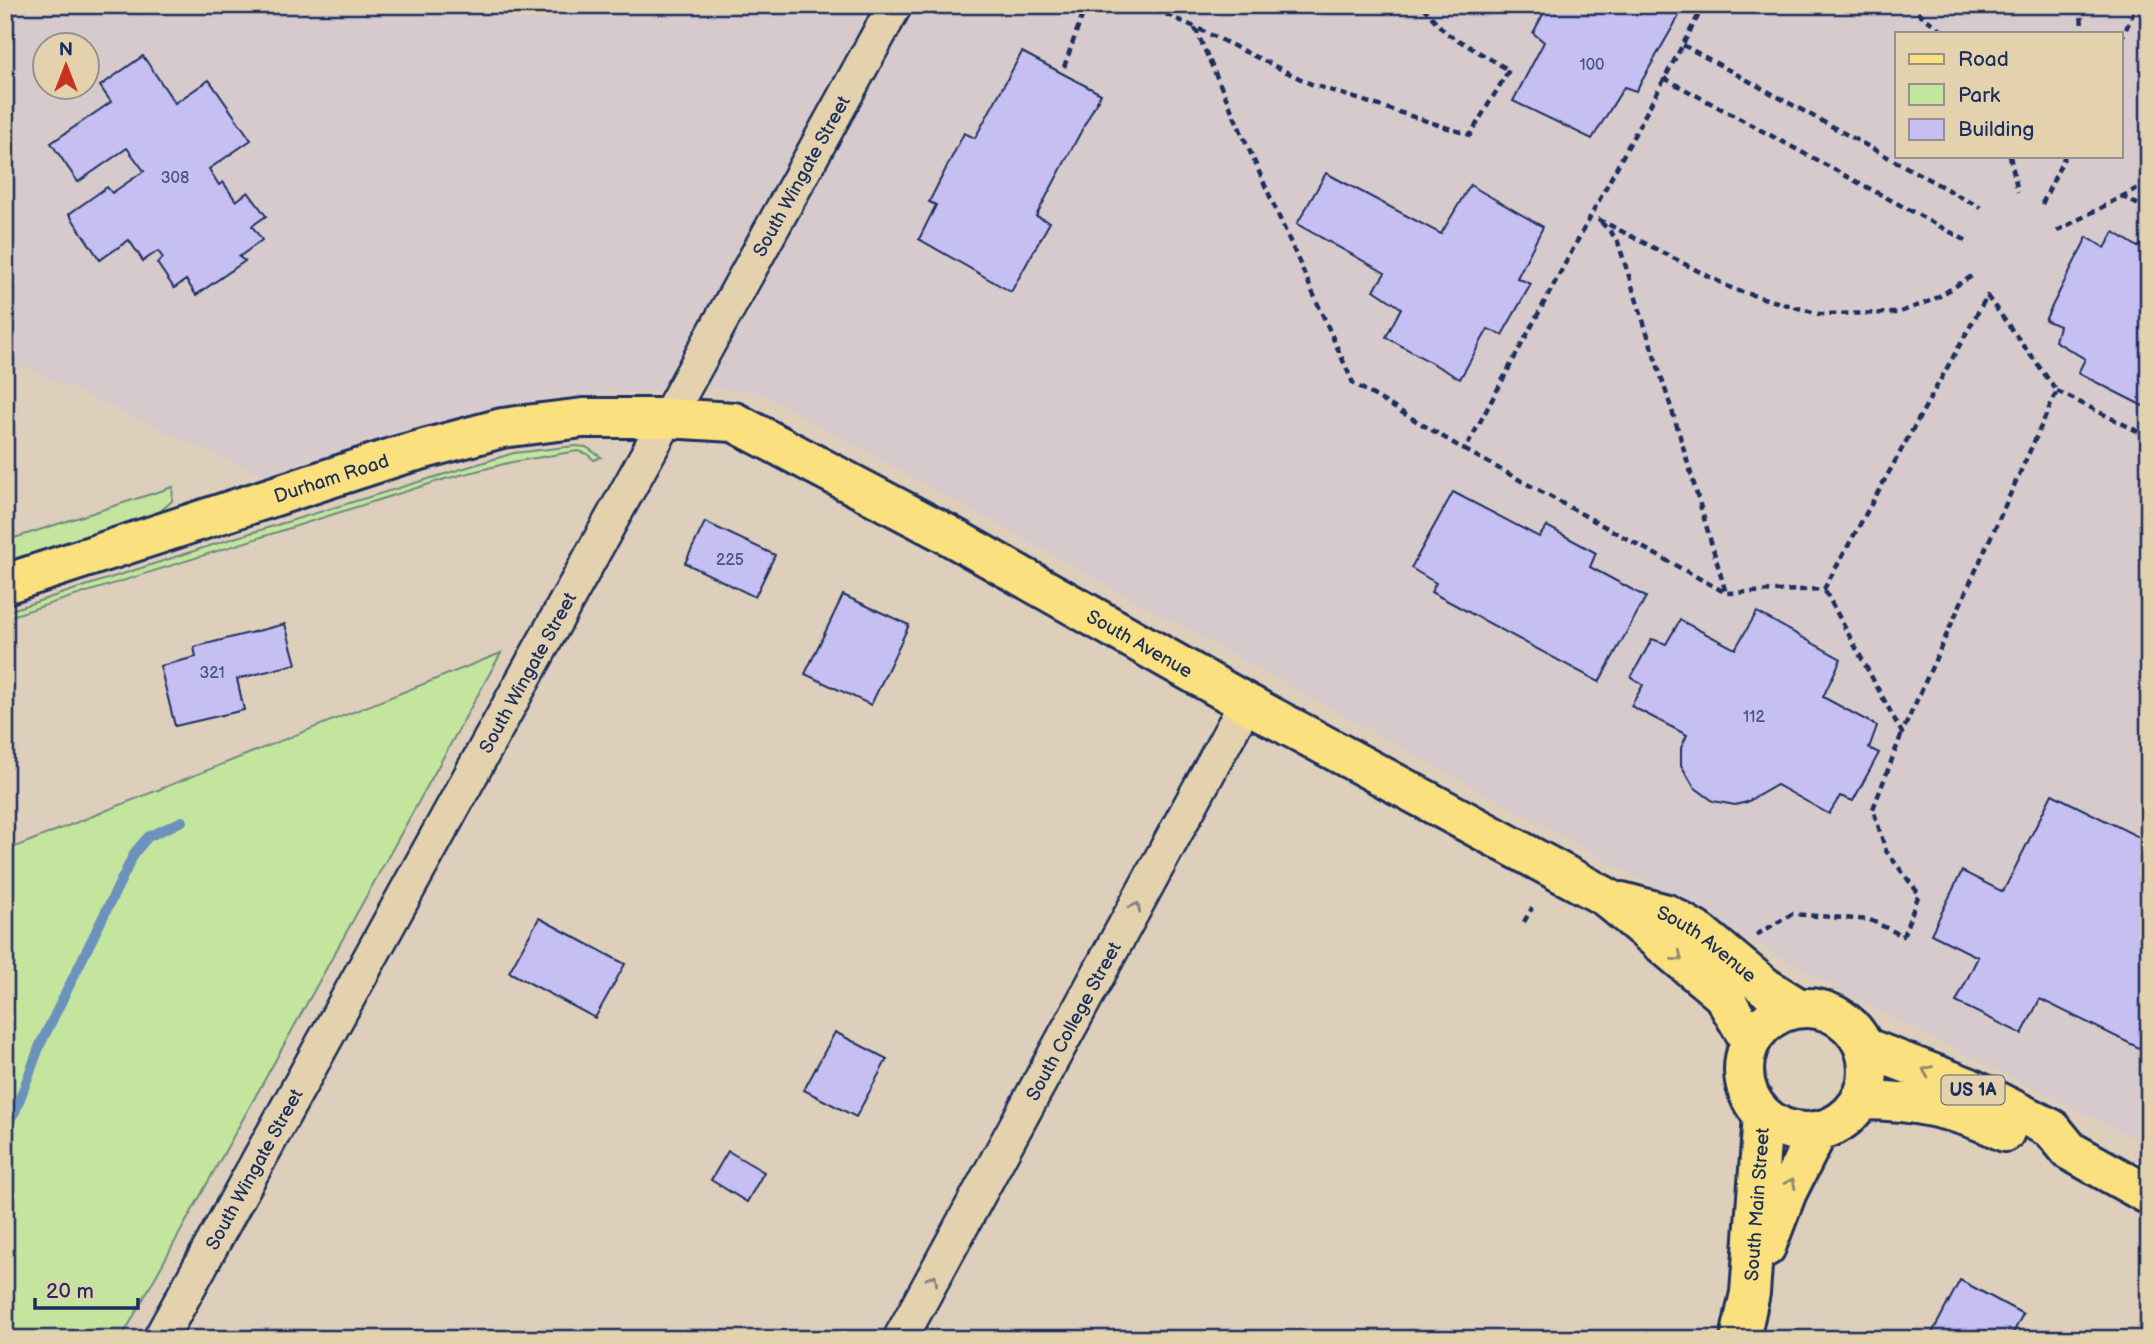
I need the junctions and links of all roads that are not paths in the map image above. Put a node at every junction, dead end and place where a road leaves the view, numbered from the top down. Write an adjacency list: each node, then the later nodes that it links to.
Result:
1 (895, 5): 2 (street, South Wingate Street)
2 (666, 418): 3 (main road, Durham Road); 4 (main road, South Avenue); 15 (street, South Wingate Street)
3 (5, 584)
4 (1246, 703): 5 (main road, South Avenue); 16 (street, South College Street, one-way to 4)
5 (1606, 897): 6 (main road, South Avenue); 7 (main road, South Avenue, one-way to 7)
6 (1797, 1007): 7 (main road); 8 (main road)
7 (1750, 1041): 10 (main road)
8 (1864, 1047): 9 (main road); 12 (main road, US 1A, one-way to 8)
9 (1861, 1100): 11 (main road); 12 (main road, US 1A)
10 (1763, 1115): 11 (main road); 14 (main road, South Main Street)
11 (1818, 1131): 14 (main road, South Main Street, one-way to 11)
12 (2070, 1152): 13 (main road, US 1A)
13 (2149, 1195)
14 (1750, 1293): 17 (main road, South Main Street)
15 (160, 1339)
16 (900, 1339)
17 (1740, 1339)

